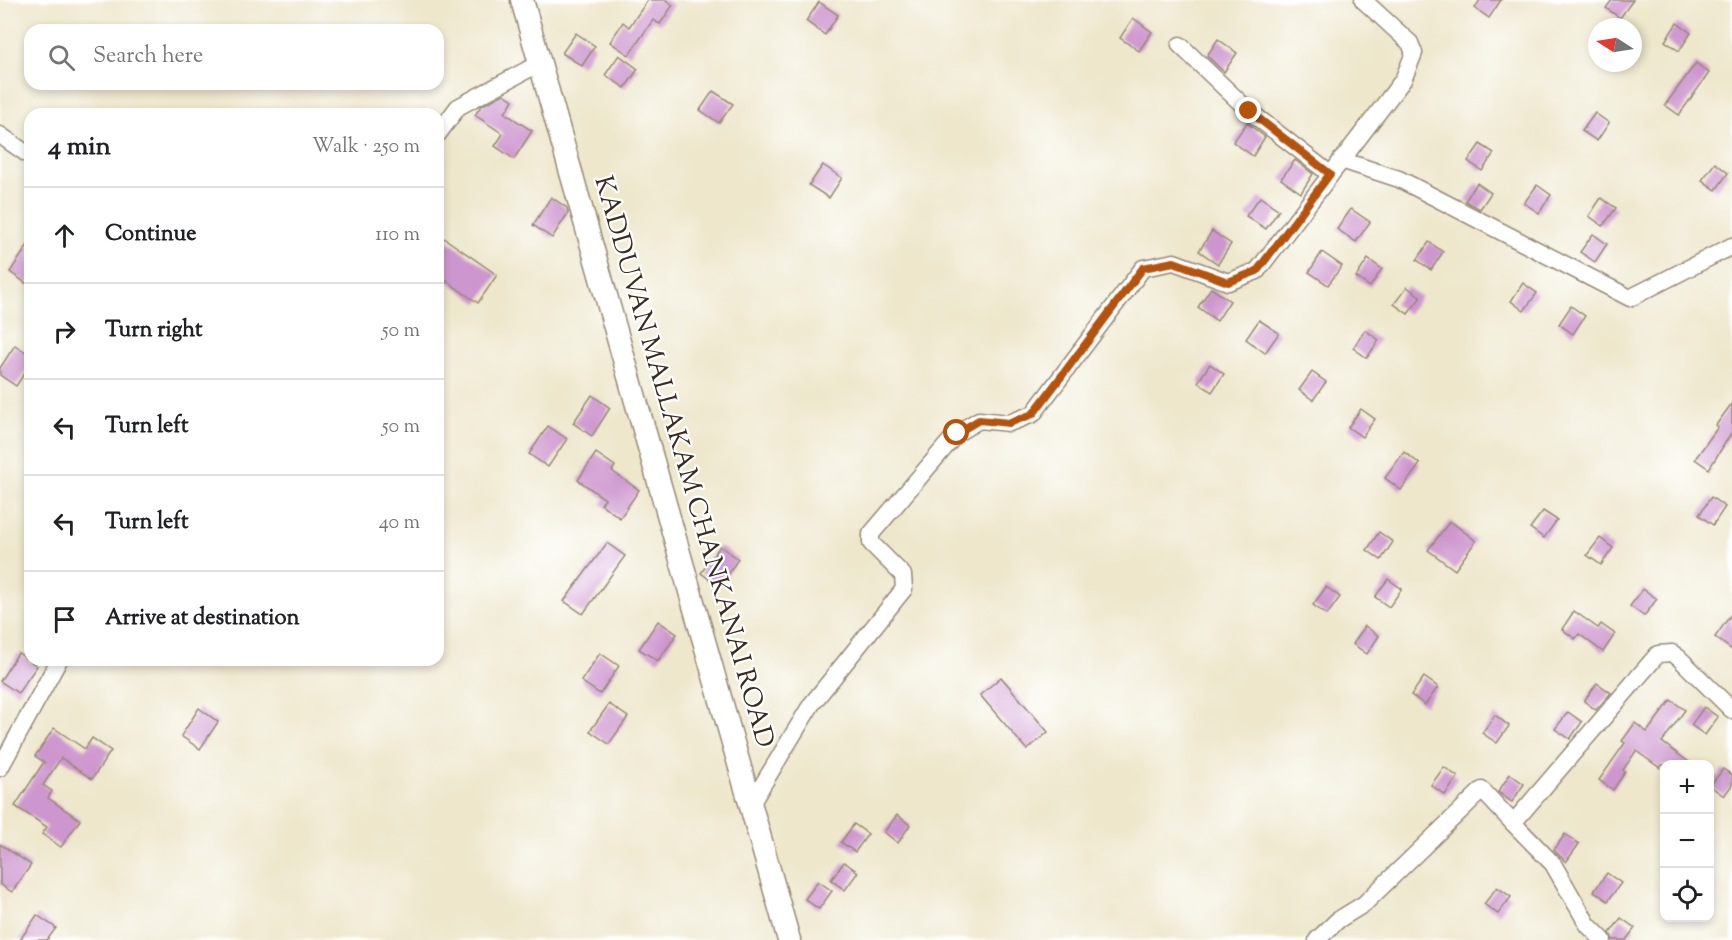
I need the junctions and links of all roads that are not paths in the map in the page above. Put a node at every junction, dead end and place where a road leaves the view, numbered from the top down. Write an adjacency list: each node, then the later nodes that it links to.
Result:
1 (522, 0): 4 (main road, KADDUVAN MALLAKAM CHANKANAI ROAD)
2 (1363, 0): 8 (street)
3 (1180, 45): 9 (street)
4 (540, 63): 5 (street); 14 (main road, KADDUVAN MALLAKAM CHANKANAI ROAD)
5 (444, 126)
6 (0, 135): 7 (street)
7 (24, 152)
8 (1341, 160): 9 (street); 10 (street)
9 (1330, 174): 14 (street)
10 (1732, 246)
11 (56, 666): 13 (street)
12 (1732, 710): 15 (street)
13 (0, 768)
14 (751, 804): 16 (main road, KADDUVAN MALLAKAM CHANKANAI ROAD)
15 (1513, 823): 17 (street); 18 (street)
16 (789, 940)
17 (1317, 940)
18 (1603, 940)

